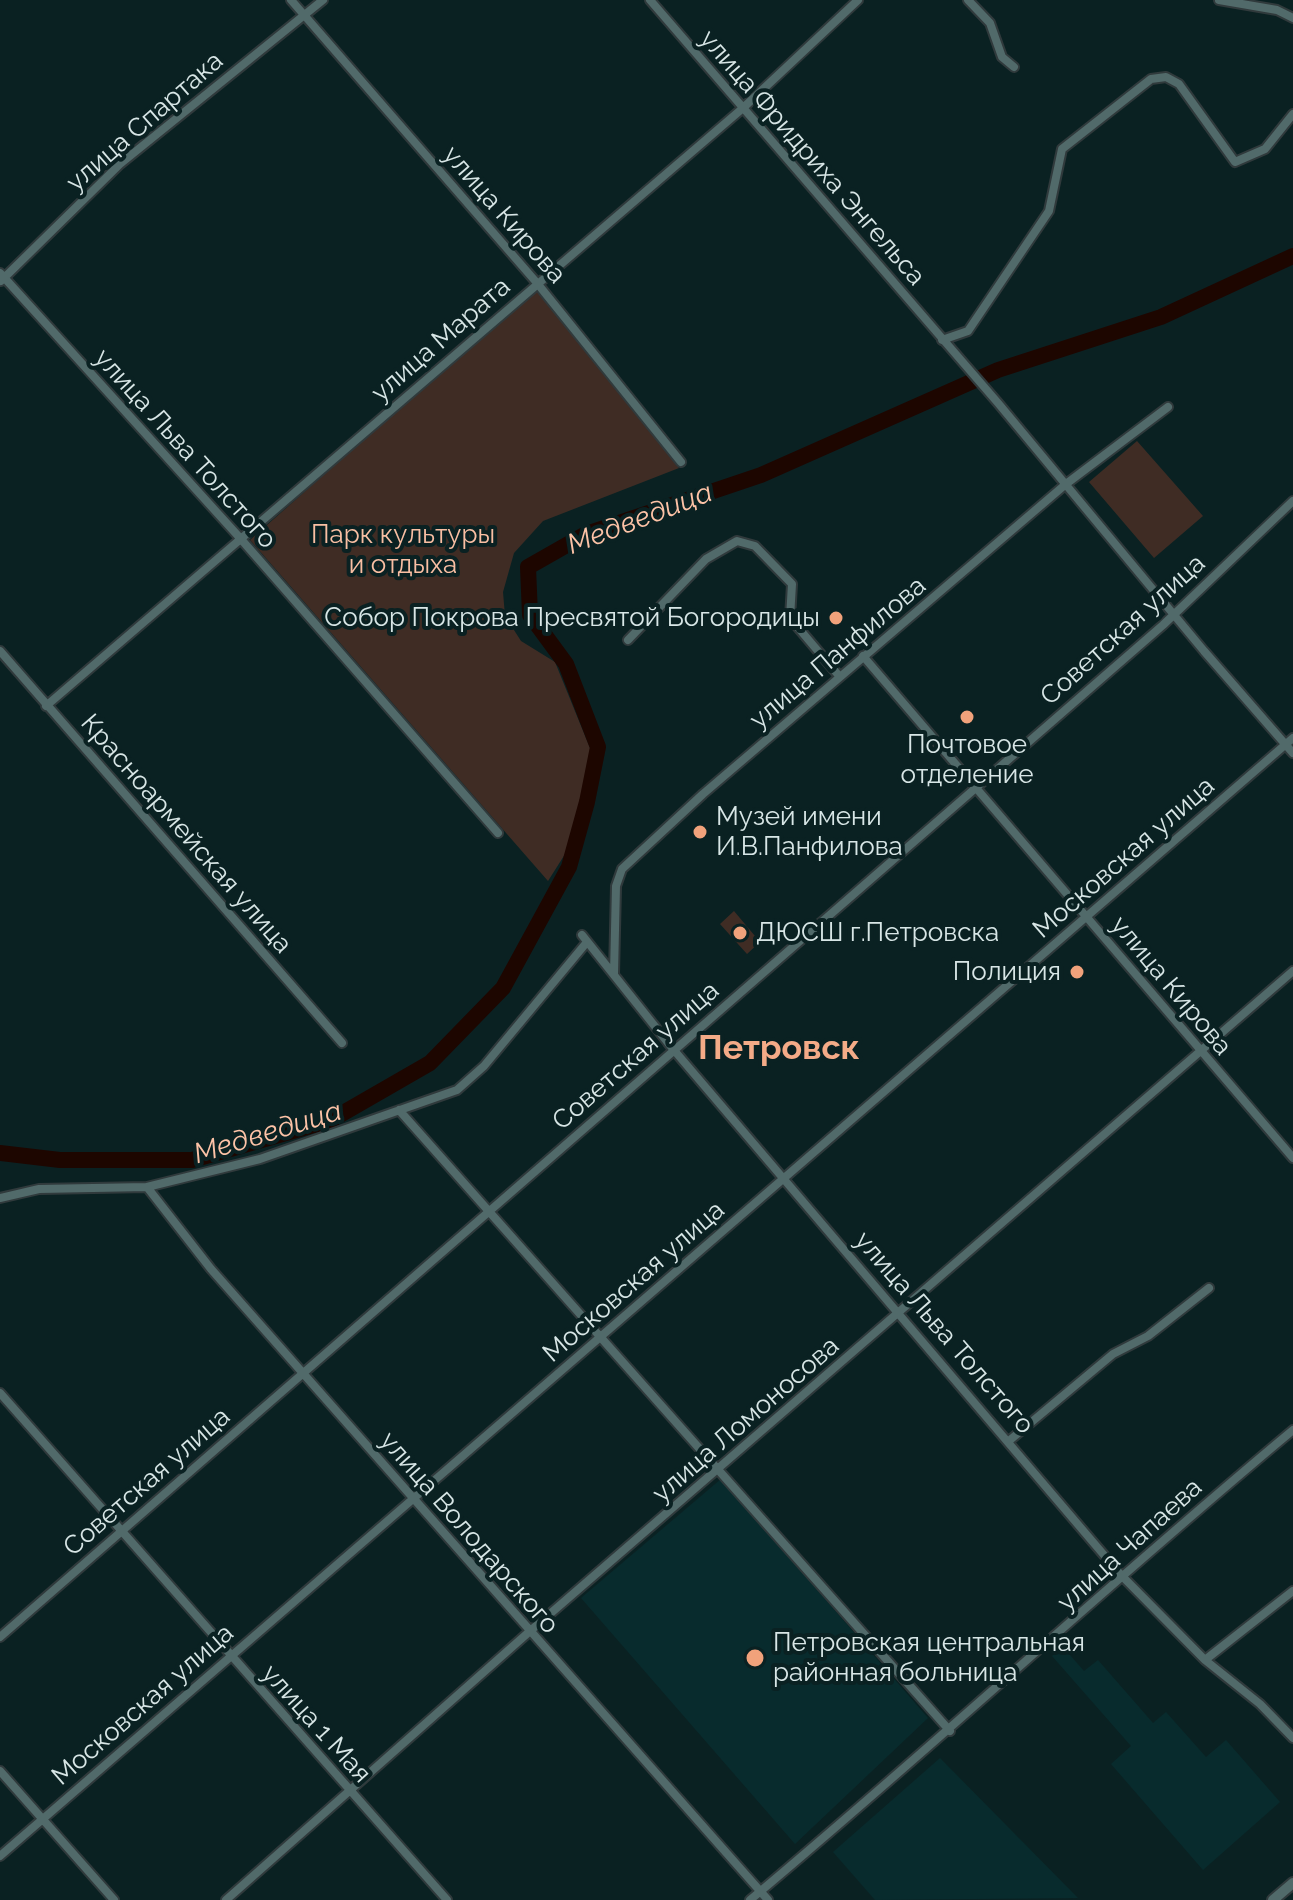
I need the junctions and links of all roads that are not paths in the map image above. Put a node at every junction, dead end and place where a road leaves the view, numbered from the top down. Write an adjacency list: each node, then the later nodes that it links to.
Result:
1 (291, 0): 7 (street, улица Кирова)
2 (323, 0): 7 (street, улица Спартака)
3 (650, 0): 10 (street, улица Фридриха Энгельса)
4 (858, 0): 10 (street, улица Марата)
5 (968, 0): 9 (street)
6 (1219, 0): 8 (street)
7 (303, 15): 12 (street, улица Спартака); 13 (street, улица Кирова)
8 (1293, 18)
9 (1014, 67)
10 (743, 108): 13 (street, улица Марата); 14 (street, улица Фридриха Энгельса)
11 (1293, 114): 14 (street)
12 (1, 278): 19 (street, улица Льва Толстого)
13 (537, 283): 16 (street, улица Кирова); 19 (street, улица Марата)
14 (944, 341): 17 (street, улица Фридриха Энгельса)
15 (1168, 407): 17 (street, улица Панфилова)
16 (681, 462)
17 (1066, 484): 20 (street); 23 (street, улица Панфилова)
18 (1293, 501): 20 (street, Советская улица)
19 (240, 538): 25 (street, улица Марата); 29 (street, улица Льва Толстого)
20 (1172, 613): 26 (street); 28 (street, Советская улица)
21 (628, 640): 24 (street)
22 (0, 651): 25 (street, Красноармейская улица)
23 (863, 656): 24 (street, улица Панфилова); 28 (street, улица Кирова)
24 (840, 677): 32 (street, улица Панфилова)
25 (46, 706): 33 (street, Красноармейская улица)
26 (1289, 741): 27 (street); 30 (street, Московская улица)
27 (1293, 753)
28 (976, 789): 30 (street, улица Кирова); 34 (street, Советская улица)
29 (498, 833)
30 (1087, 916): 35 (street, улица Кирова); 38 (street, Московская улица)
31 (1293, 971): 35 (street, улица Ломоносова)
32 (614, 975): 34 (street, улица Льва Толстого); 36 (street, улица Льва Толстого)
33 (342, 1043)
34 (673, 1049): 38 (street, улица Льва Толстого); 41 (street, Советская улица)
35 (1200, 1053): 37 (street, улица Кирова); 43 (street, улица Ломоносова)
36 (399, 1110): 39 (street); 41 (street)
37 (1293, 1158)
38 (786, 1178): 43 (street, улица Льва Толстого); 44 (street, Московская улица)
39 (147, 1187): 40 (street); 45 (street, улица Володарского)
40 (0, 1198)
41 (489, 1210): 44 (street); 45 (street, Советская улица)
42 (1209, 1288): 49 (street)
43 (900, 1313): 49 (street, улица Льва Толстого); 51 (street, улица Ломоносова)
44 (600, 1339): 51 (street); 52 (street, Московская улица)
45 (304, 1371): 52 (street, улица Володарского); 53 (street, Советская улица)
46 (0, 1393): 53 (street, улица 1 Мая)
47 (1293, 1430): 48 (street, улица Чапаева)
48 (1282, 1439): 50 (street); 54 (street, улица Чапаева)
49 (1010, 1440): 54 (street, улица Льва Толстого)
50 (1293, 1441)
51 (718, 1471): 56 (street, улица Ломоносова); 60 (street)
52 (414, 1499): 56 (street, улица Володарского); 58 (street, Московская улица)
53 (121, 1531): 57 (street, Советская улица); 58 (street, улица 1 Мая)
54 (1121, 1575): 59 (street, улица Льва Толстого); 60 (street, улица Чапаева)
55 (1293, 1591): 59 (street)
56 (529, 1632): 63 (street, улица Ломоносова); 67 (street, улица Володарского)
57 (0, 1637)
58 (230, 1658): 63 (street, улица 1 Мая); 64 (street, Московская улица)
59 (1205, 1660): 61 (street, улица Льва Толстого)
60 (950, 1731): 67 (street, улица Чапаева)
61 (1293, 1738)
62 (0, 1771): 64 (street)
63 (349, 1791): 69 (street, улица Ломоносова); 70 (street, улица 1 Мая)
64 (43, 1818): 65 (street, Московская улица); 68 (street)
65 (0, 1856)
66 (1293, 1883): 73 (street)
67 (760, 1892): 71 (street, улица Чапаева); 72 (street, улица Володарского)
68 (114, 1900)
69 (226, 1900)
70 (447, 1900)
71 (750, 1900)
72 (768, 1900)
73 (1273, 1900)

